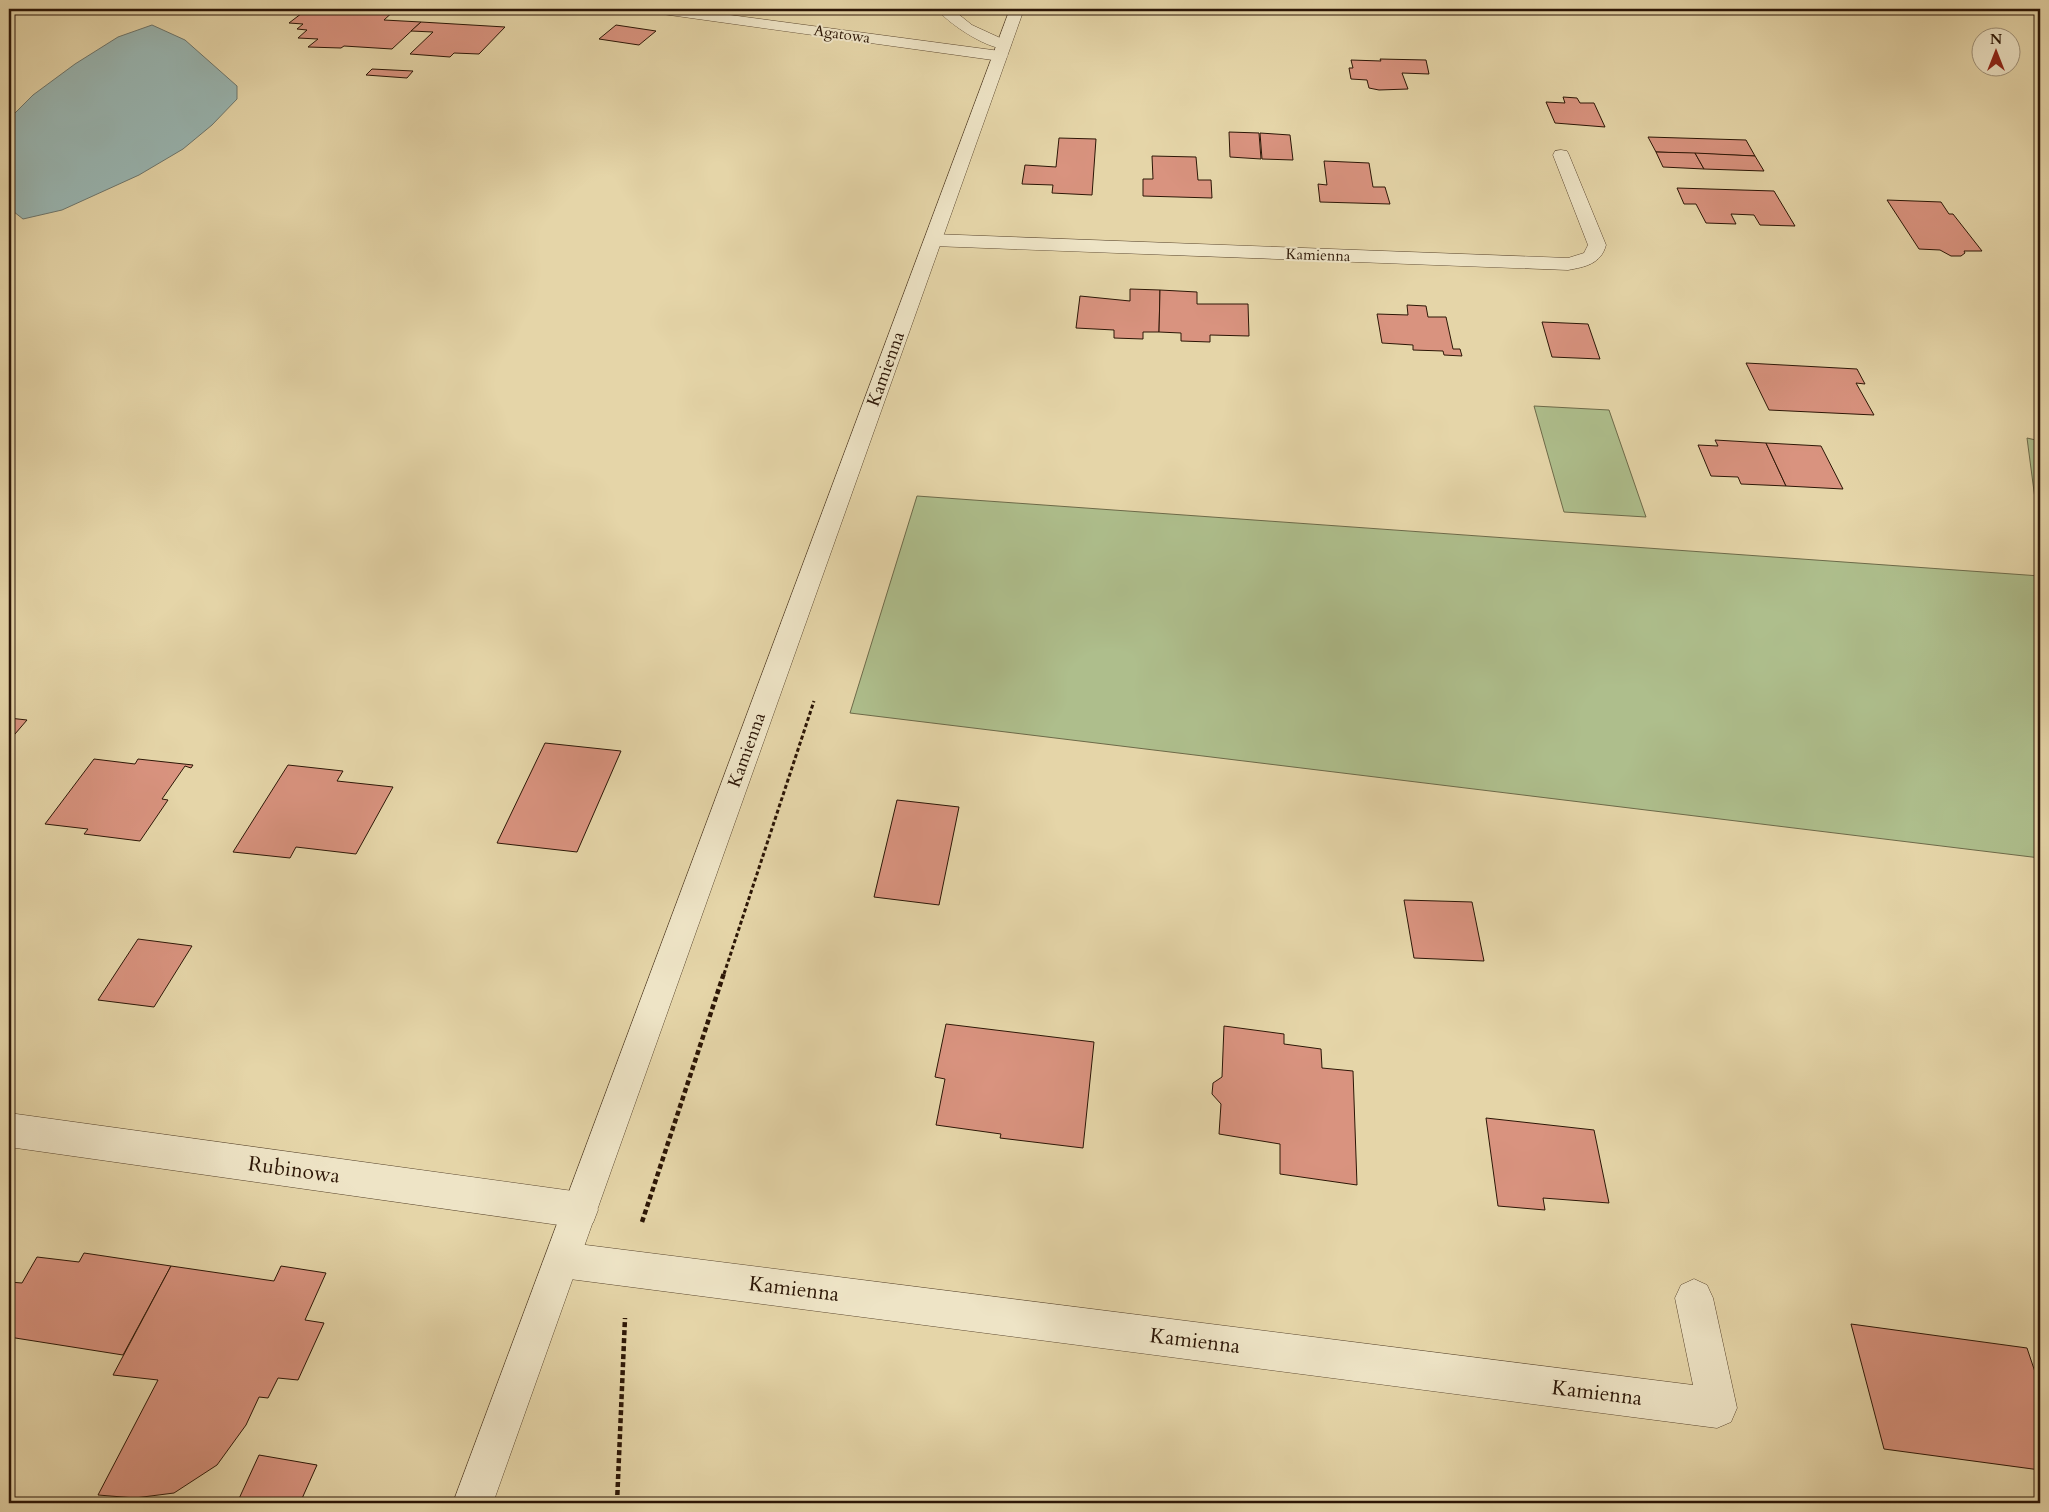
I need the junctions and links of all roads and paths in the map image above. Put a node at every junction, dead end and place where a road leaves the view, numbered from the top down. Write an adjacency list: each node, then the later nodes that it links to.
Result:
1 (655, 9): 4 (street, Agatowa)
2 (944, 9): 4 (street)
3 (1017, 9): 4 (street, Kamienna)
4 (1002, 51): 6 (street, Kamienna)
5 (1561, 155): 6 (street, Kamienna)
6 (933, 240): 9 (street, Kamienna)
7 (816, 693): 11 (path)
8 (9, 1130): 9 (street, Rubinowa)
9 (580, 1210): 10 (street, Kamienna)
10 (562, 1260): 11 (street, Kamienna); 13 (street, Kamienna)
11 (627, 1268): 12 (street, Kamienna); 14 (path)
12 (1694, 1298)
13 (473, 1503)
14 (617, 1503)

